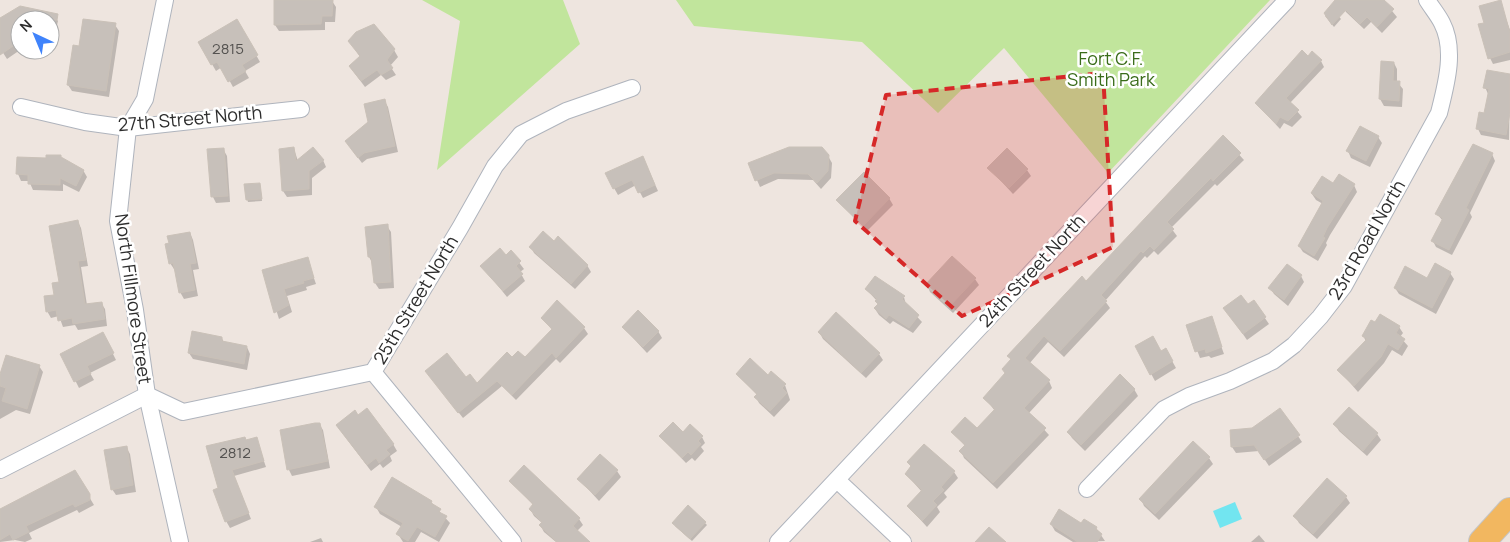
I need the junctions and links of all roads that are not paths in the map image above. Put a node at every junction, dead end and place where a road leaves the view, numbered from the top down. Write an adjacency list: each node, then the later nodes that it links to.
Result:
1 (165, 0): 7 (street, North Fillmore Street)
2 (1287, 0): 11 (street, 24th Street North)
3 (1427, 0): 12 (street, 23rd Road North)
4 (632, 88): 8 (street, 25th Street North)
5 (21, 107): 7 (street, 27th Street North)
6 (301, 110): 7 (street, 27th Street North)
7 (128, 128): 9 (street, North Fillmore Street)
8 (373, 372): 9 (street, 25th Street North); 15 (street)
9 (147, 394): 10 (street); 14 (street, North Fillmore Street)
10 (0, 470)
11 (837, 480): 16 (street, 24th Street North); 17 (street)
12 (1087, 488)
13 (1510, 511): 18 (main road)
14 (180, 542)
15 (513, 542)
16 (778, 542)
17 (903, 542)
18 (1482, 542)

